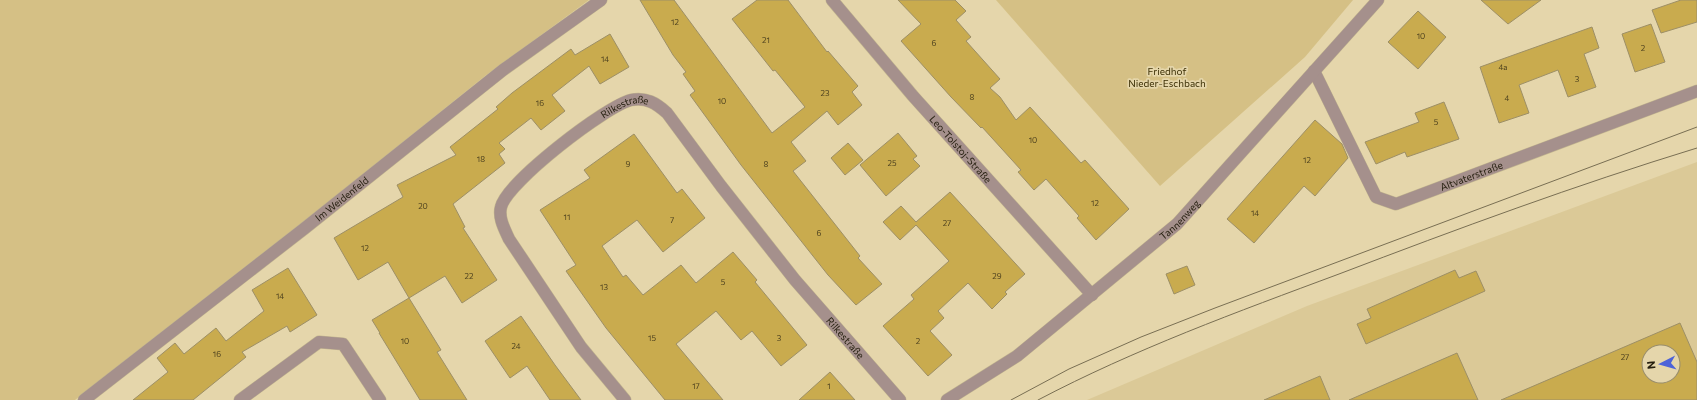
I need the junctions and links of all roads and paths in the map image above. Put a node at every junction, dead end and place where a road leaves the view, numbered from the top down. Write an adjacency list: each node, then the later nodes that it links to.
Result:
1 (601, 0): 7 (street, Im Weidenfeld)
2 (832, 0): 6 (street, Leo-Tolstoj-Straße)
3 (1378, 0): 4 (street, Tannenweg)
4 (1314, 71): 5 (street, Altvaterstraße); 6 (street, Tannenweg)
5 (1697, 91)
6 (1092, 295): 12 (street, Tannenweg)
7 (84, 400)
8 (240, 400): 9 (street)
9 (380, 400)
10 (625, 400): 11 (street, Rilkestraße)
11 (900, 400)
12 (947, 400)

